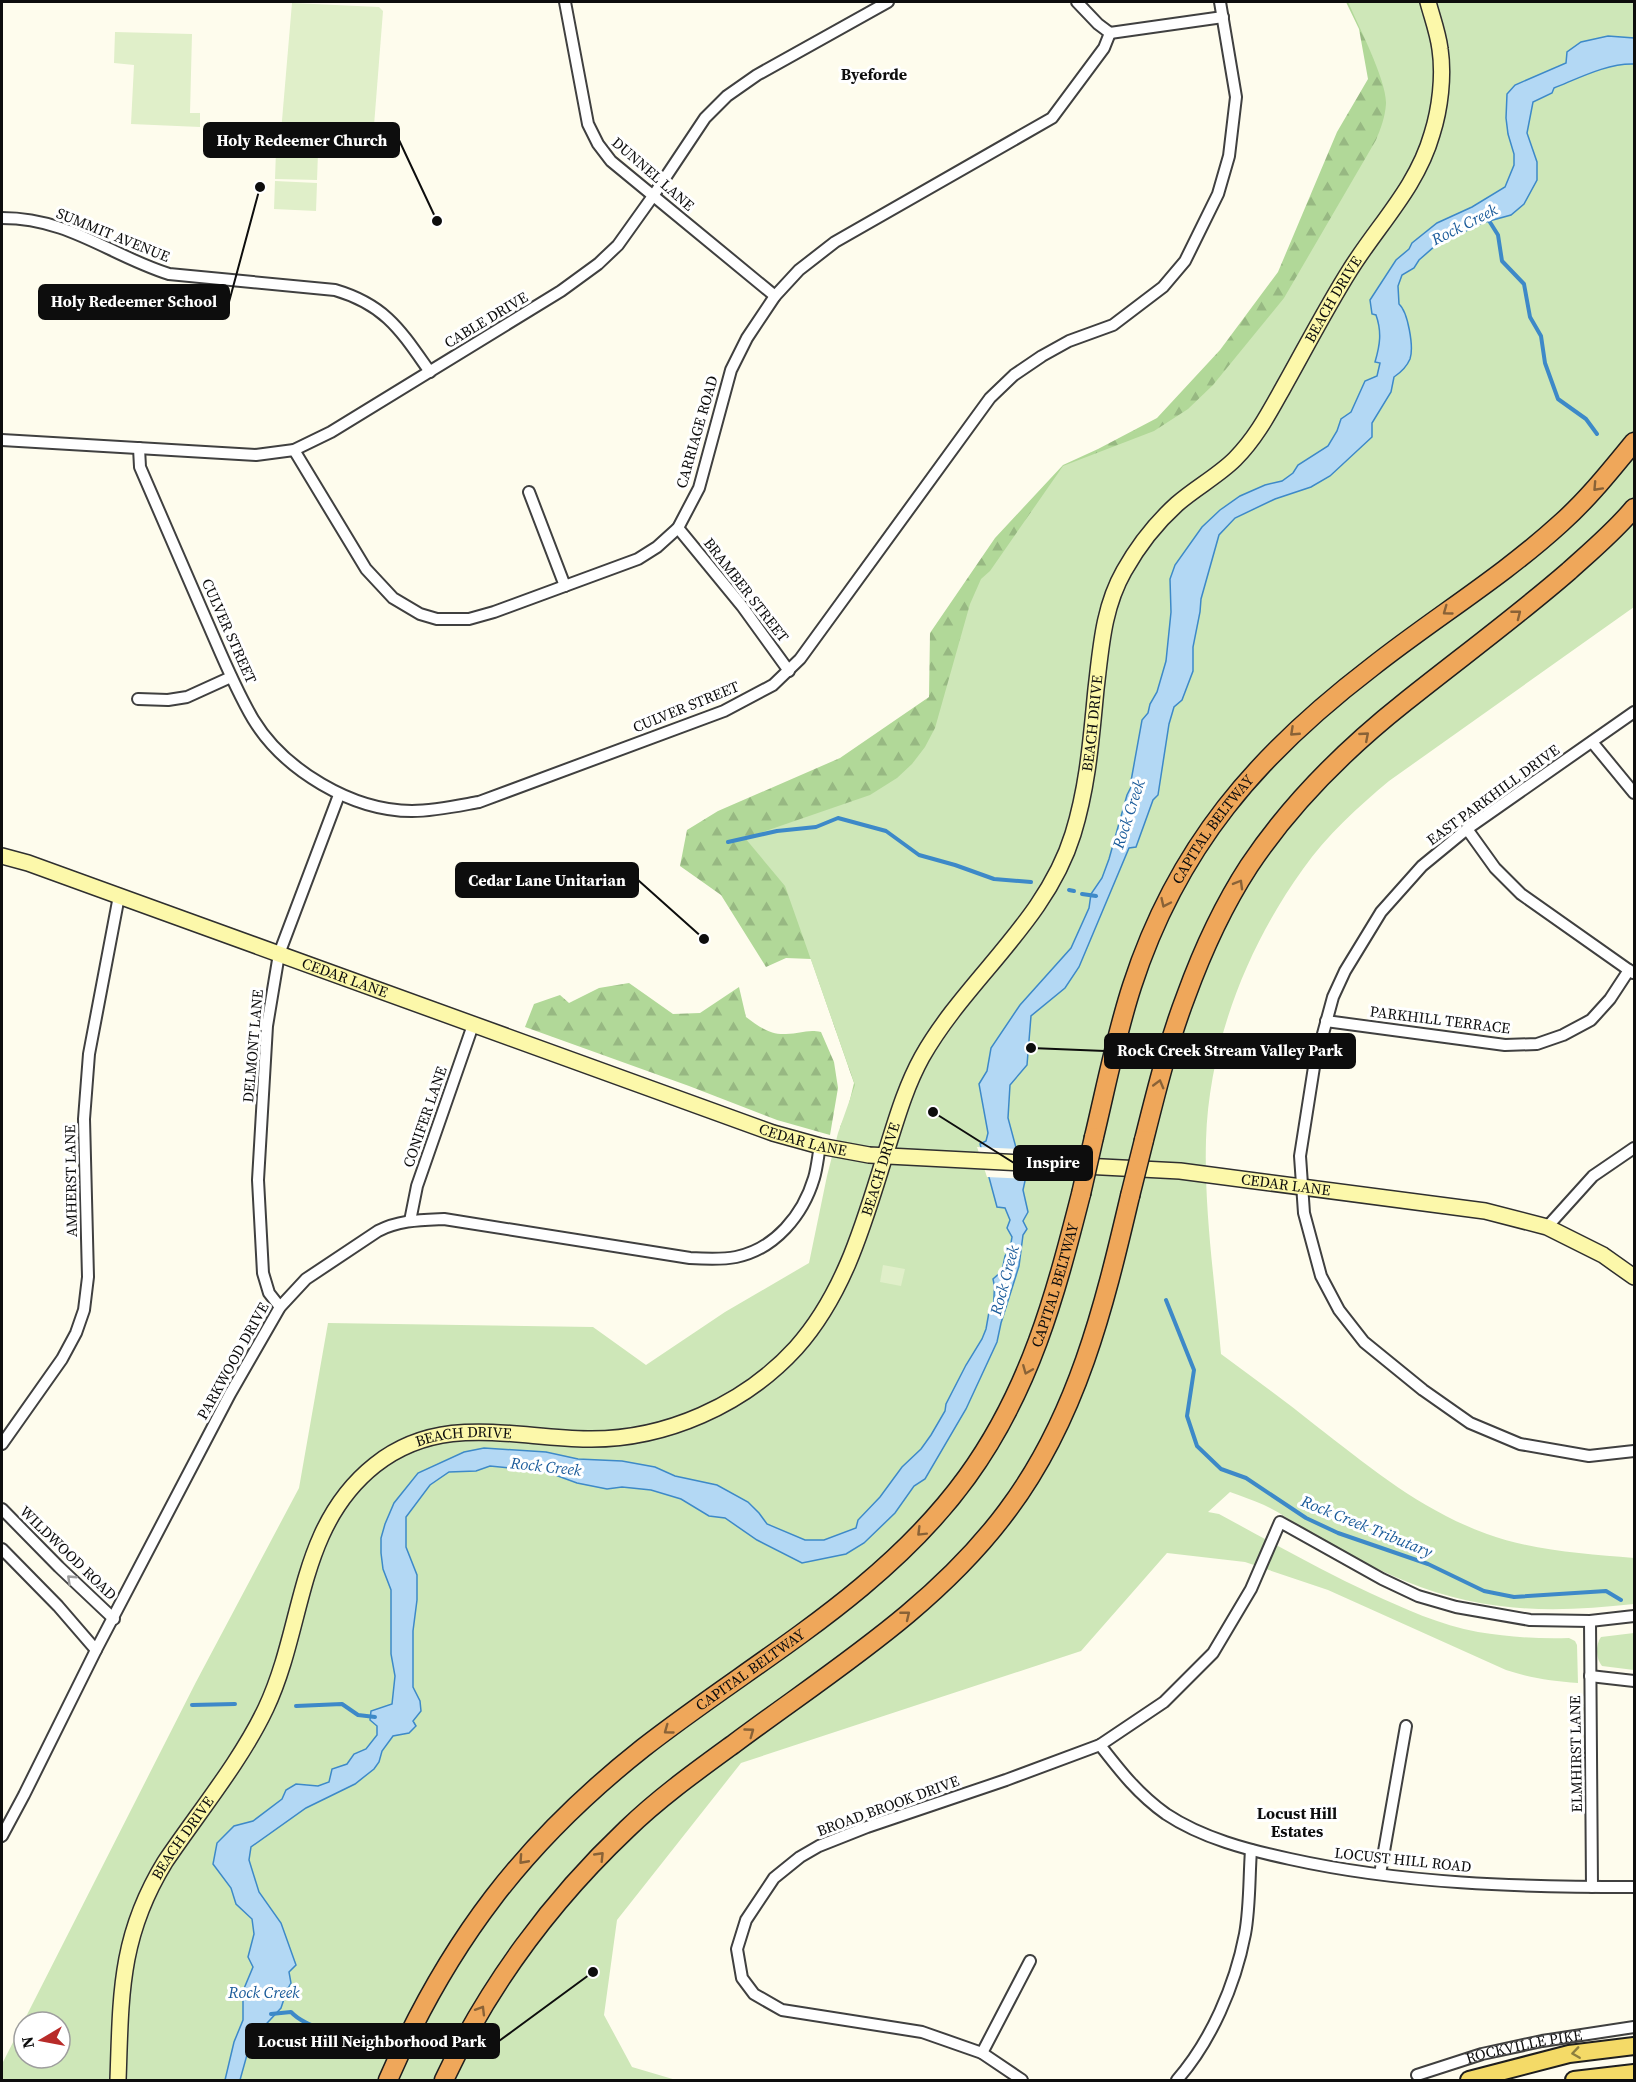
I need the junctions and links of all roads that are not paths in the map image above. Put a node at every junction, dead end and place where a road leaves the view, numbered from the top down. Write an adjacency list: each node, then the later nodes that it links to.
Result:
1 (565, 2): 8 (street, DUNNEL LANE)
2 (888, 2): 8 (street, CABLE DRIVE)
3 (1077, 2): 7 (street)
4 (1220, 2): 6 (street, CULVER STREET)
5 (1428, 2): 36 (street, BEACH DRIVE)
6 (1223, 17): 7 (street); 20 (street, CULVER STREET)
7 (1110, 33): 10 (street, CARRIAGE ROAD)
8 (653, 196): 10 (street, DUNNEL LANE); 11 (street, CABLE DRIVE)
9 (2, 218): 11 (street, SUMMIT AVENUE)
10 (775, 296): 18 (street, CARRIAGE ROAD)
11 (430, 372): 15 (street, CABLE DRIVE)
12 (2, 440): 14 (street, CABLE DRIVE)
13 (1635, 442): 66 (highway, CAPITAL BELTWAY, one-way to 66, bridge)
14 (139, 448): 15 (street, CABLE DRIVE); 21 (street, CULVER STREET)
15 (294, 450): 19 (street, CARRIAGE ROAD)
16 (529, 492): 19 (street)
17 (1635, 508): 67 (highway, one-way to 17, bridge)
18 (678, 528): 19 (street, CARRIAGE ROAD); 20 (street, BRAMBER STREET)
19 (565, 586)
20 (789, 671): 26 (street, CULVER STREET)
21 (231, 677): 22 (street); 26 (street, CULVER STREET)
22 (138, 699)
23 (1635, 712): 24 (street, EAST PARKHILL DRIVE)
24 (1592, 742): 25 (street); 27 (street, EAST PARKHILL DRIVE)
25 (1635, 793)
26 (339, 795): 30 (street, DELMONT LANE)
27 (1467, 829): 31 (street); 32 (street, EAST PARKHILL DRIVE)
28 (2, 856): 29 (street, CEDAR LANE)
29 (119, 896): 30 (street, CEDAR LANE); 42 (street, AMHERST LANE)
30 (279, 954): 33 (street, CEDAR LANE); 41 (street, DELMONT LANE)
31 (1632, 972): 32 (street, PARKHILL TERRACE)
32 (1326, 1021): 37 (street, EAST PARKHILL DRIVE)
33 (473, 1025): 34 (street, CEDAR LANE); 38 (street, CONIFER LANE)
34 (820, 1146): 36 (street, CEDAR LANE); 38 (street, PARKWOOD DRIVE)
35 (1635, 1148): 39 (street)
36 (885, 1156): 37 (street, CEDAR LANE); 65 (street, BEACH DRIVE)
37 (1302, 1185): 39 (street, CEDAR LANE); 43 (street, EAST PARKHILL DRIVE)
38 (410, 1221): 41 (street, PARKWOOD DRIVE)
39 (1547, 1227): 40 (street, CEDAR LANE)
40 (1635, 1277)
41 (279, 1307): 47 (street, PARKWOOD DRIVE)
42 (2, 1444)
43 (1635, 1451)
44 (2, 1509): 47 (street, WILDWOOD ROAD, one-way to 44)
45 (2, 1549): 49 (street)
46 (1635, 1616): 48 (street)
47 (114, 1619): 49 (street, PARKWOOD DRIVE)
48 (1590, 1622): 50 (street, ELMHIRST LANE); 53 (street, BROAD BROOK DRIVE)
49 (96, 1650): 54 (street, PARKWOOD DRIVE)
50 (1590, 1676): 51 (street); 57 (street, ELMHIRST LANE)
51 (1635, 1681)
52 (1406, 1726): 56 (street)
53 (1100, 1745): 55 (street, LOCUST HILL ROAD); 62 (street, BROAD BROOK DRIVE)
54 (3, 1831)
55 (1251, 1850): 56 (street, LOCUST HILL ROAD); 69 (street)
56 (1380, 1874): 57 (street, LOCUST HILL ROAD)
57 (1592, 1887): 58 (street, LOCUST HILL ROAD)
58 (1635, 1887)
59 (1030, 1961): 62 (street)
60 (1635, 2027): 64 (street, ROCKVILLE PIKE)
61 (1635, 2046): 70 (main road, ROCKVILLE PIKE, one-way to 70)
62 (982, 2053): 68 (street, BROAD BROOK DRIVE)
63 (1635, 2073): 71 (main road)
64 (1417, 2075)
65 (118, 2080)
66 (388, 2080)
67 (444, 2080)
68 (1022, 2080)
69 (1177, 2080)
70 (1469, 2080)
71 (1574, 2080)

